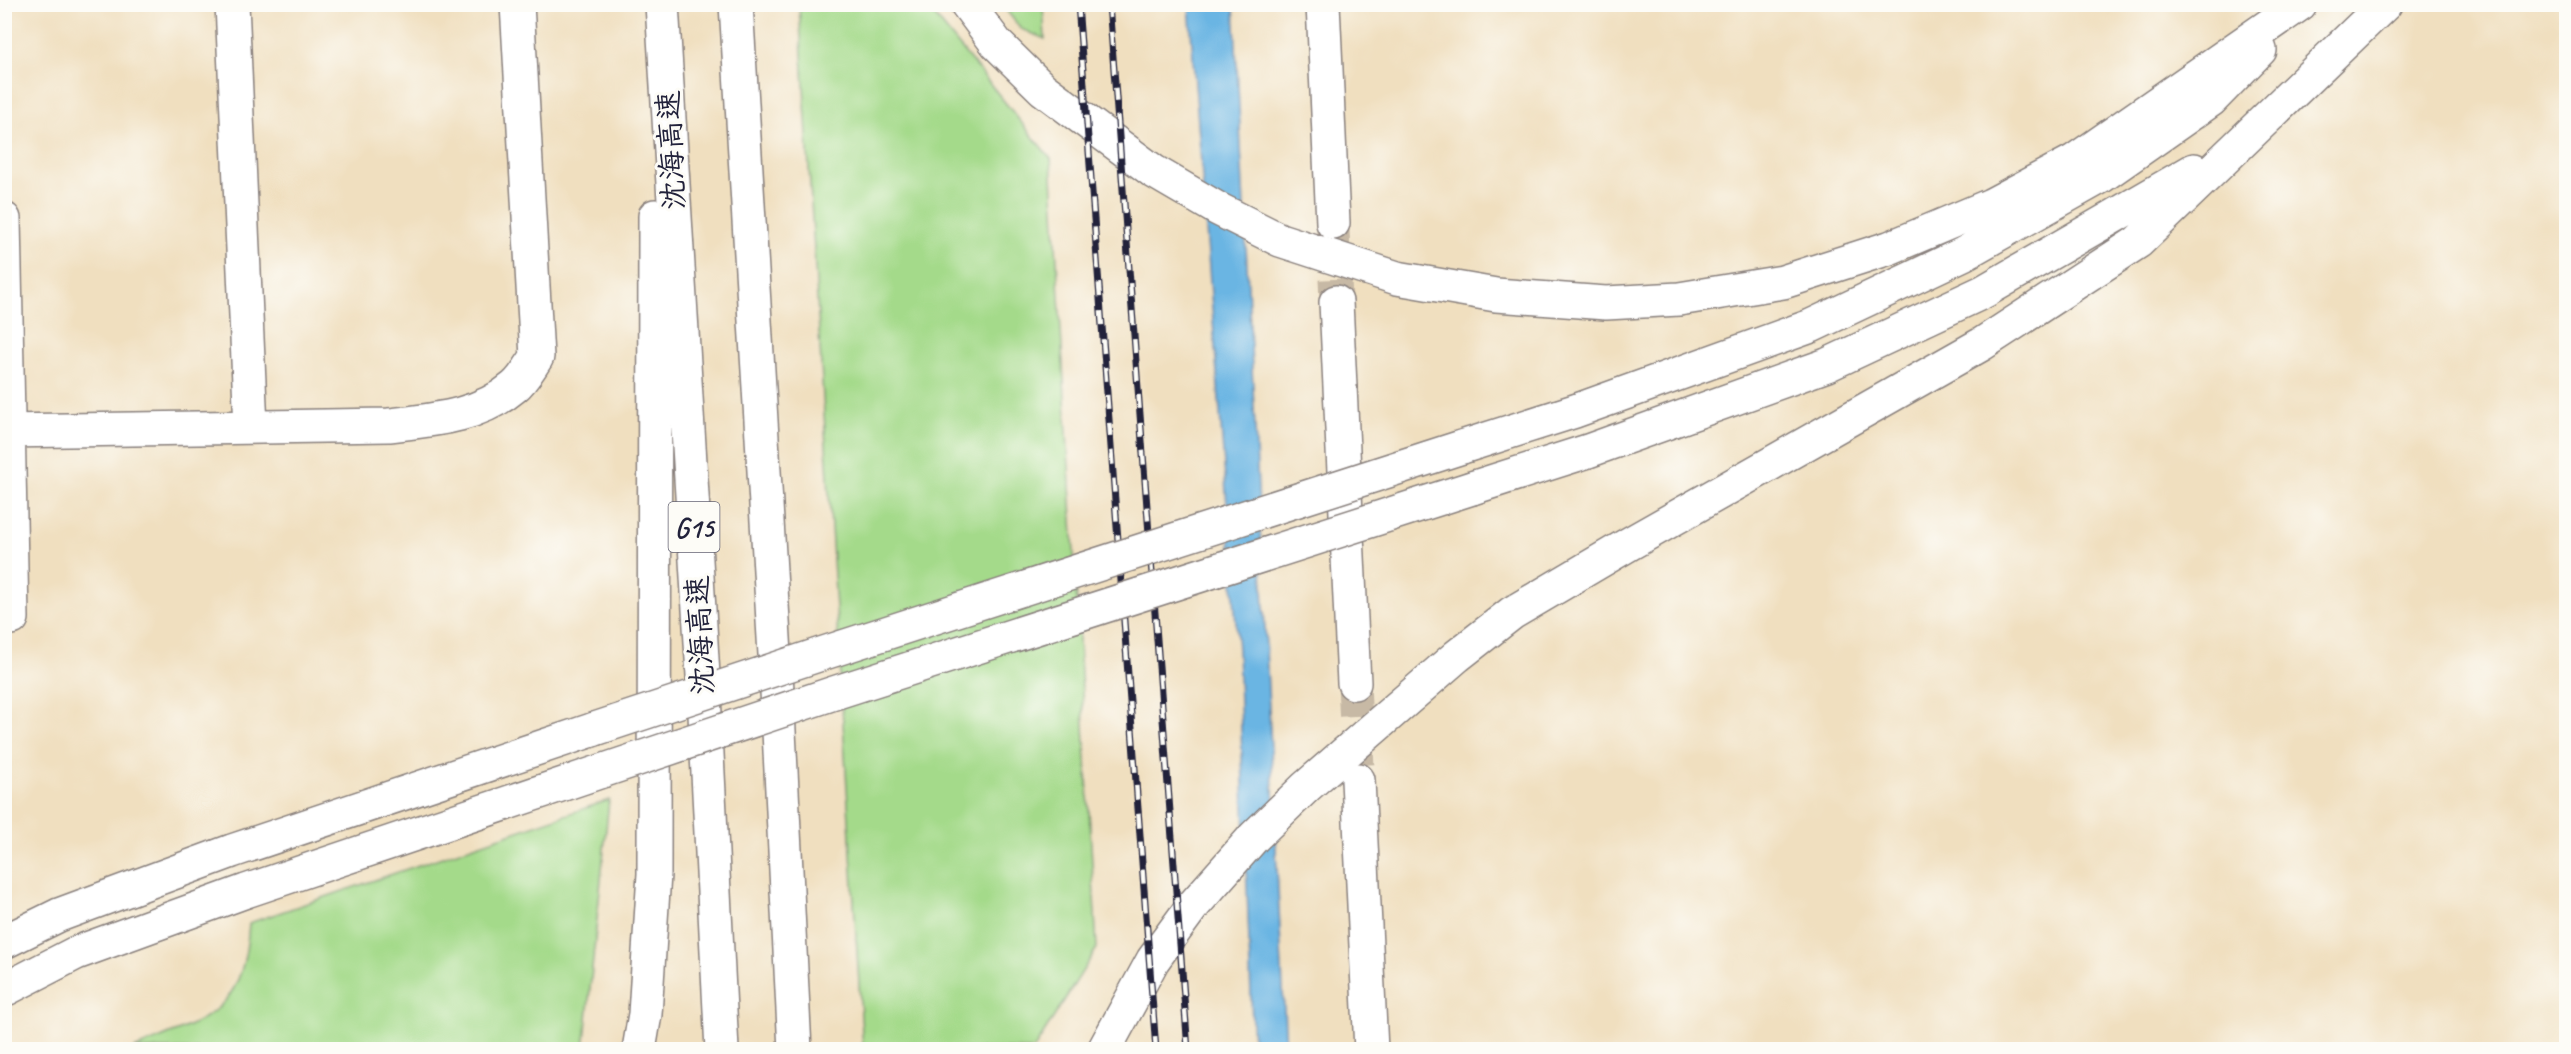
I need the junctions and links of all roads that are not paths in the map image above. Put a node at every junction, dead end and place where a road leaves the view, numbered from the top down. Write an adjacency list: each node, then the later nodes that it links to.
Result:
1 (232, 4): 15 (main road)
2 (517, 4): 15 (main road)
3 (655, 4): 22 (main road)
4 (662, 4): 23 (main road, 沈海高速 / G15)
5 (736, 4): 24 (main road)
6 (967, 4): 8 (main road)
7 (1323, 4): 13 (main road)
8 (2300, 4)
9 (2306, 4): 20 (main road, bridge)
10 (2385, 4): 11 (main road)
11 (2244, 139): 21 (main road, bridge); 25 (main road)
12 (4, 219): 16 (main road)
13 (1333, 223)
14 (1336, 302): 18 (main road)
15 (250, 427): 16 (main road)
16 (7, 431): 17 (main road)
17 (12, 618)
18 (1354, 683)
19 (1358, 780): 26 (main road)
20 (4, 942)
21 (4, 990)
22 (639, 1050)
23 (722, 1050)
24 (795, 1050)
25 (1104, 1050)
26 (1371, 1050)

